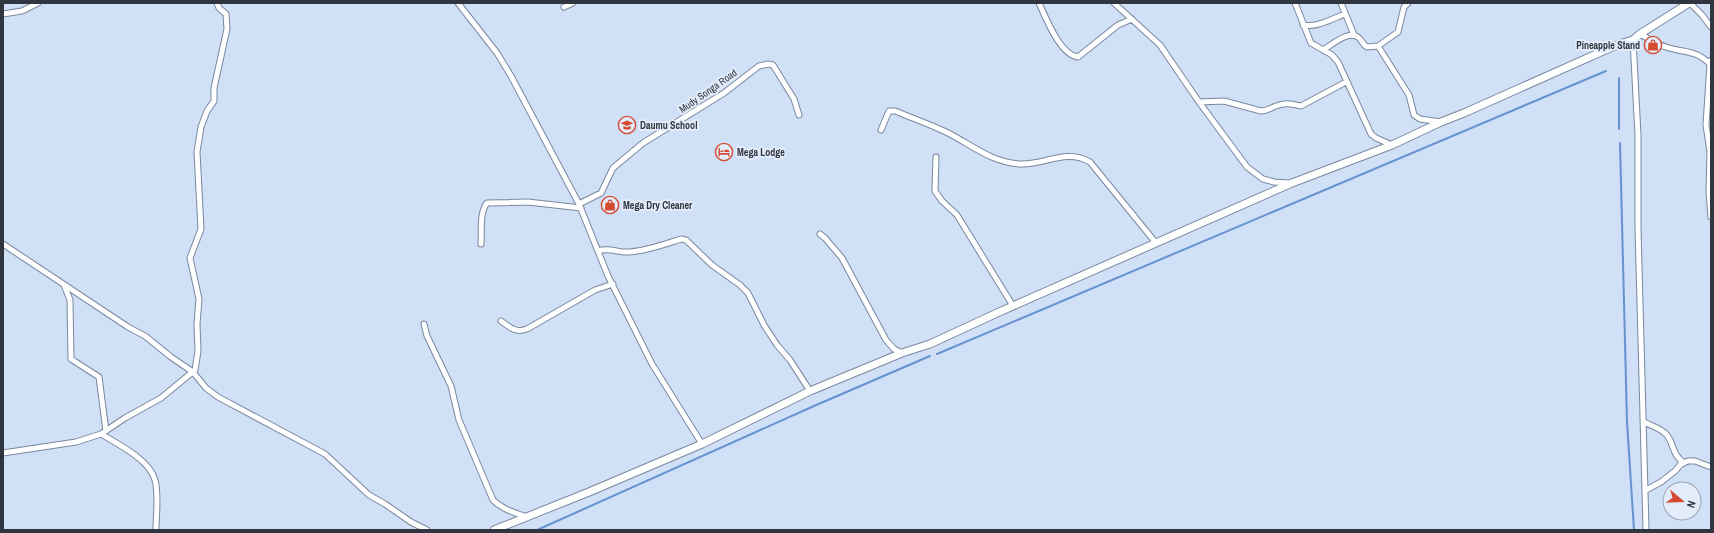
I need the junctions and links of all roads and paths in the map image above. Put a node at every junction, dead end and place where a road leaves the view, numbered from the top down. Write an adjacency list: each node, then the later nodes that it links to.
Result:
1 (38, 3): 12 (street)
2 (218, 3): 45 (street)
3 (458, 3): 32 (street)
4 (574, 3): 11 (street)
5 (1039, 3): 14 (street)
6 (1114, 3): 14 (street)
7 (1295, 3): 15 (street)
8 (1341, 3): 13 (street)
9 (1408, 3): 20 (street)
10 (1690, 3): 16 (street); 17 (main road)
11 (564, 7)
12 (3, 14)
13 (1345, 14): 15 (street); 18 (street)
14 (1132, 19): 24 (street)
15 (1303, 25): 21 (street)
16 (1711, 27)
17 (1640, 34): 19 (main road); 22 (street)
18 (1354, 35): 20 (street); 21 (street)
19 (1633, 40): 26 (main road); 47 (street)
20 (1378, 46): 26 (street)
21 (1324, 50): 23 (street)
22 (1710, 62): 29 (street)
23 (1346, 82): 24 (street); 28 (street)
24 (1199, 102): 31 (street)
25 (799, 115): 32 (street, Mudy Songa Road)
26 (1441, 122): 28 (main road)
27 (881, 130): 35 (street)
28 (1392, 145): 31 (main road)
29 (1711, 153): 33 (street)
30 (936, 157): 41 (street)
31 (1292, 183): 35 (main road)
32 (580, 206): 37 (street); 38 (street)
33 (1711, 216)
34 (820, 234): 44 (street)
35 (1156, 243): 41 (main road)
36 (3, 244): 39 (street)
37 (481, 244)
38 (598, 251): 40 (street); 46 (street)
39 (63, 284): 45 (street); 48 (street)
40 (613, 284): 42 (street); 49 (street)
41 (1013, 306): 44 (main road)
42 (501, 321)
43 (424, 324): 54 (street)
44 (902, 353): 46 (main road)
45 (193, 372): 48 (street); 57 (street)
46 (810, 391): 49 (main road)
47 (1644, 422): 51 (street); 53 (street)
48 (104, 433): 50 (street); 56 (street)
49 (702, 444): 54 (main road)
50 (3, 453)
51 (1684, 463): 52 (street); 53 (street)
52 (1711, 467)
53 (1646, 490): 59 (street)
54 (526, 517): 55 (main road)
55 (508, 527): 58 (main road)
56 (156, 530)
57 (427, 530)
58 (494, 530)
59 (1646, 530)

